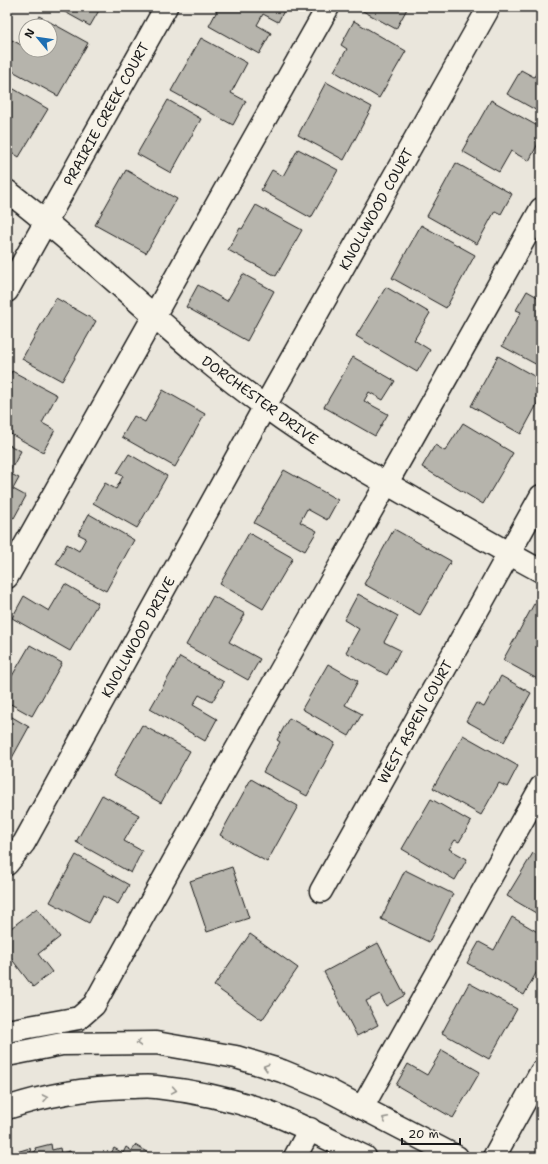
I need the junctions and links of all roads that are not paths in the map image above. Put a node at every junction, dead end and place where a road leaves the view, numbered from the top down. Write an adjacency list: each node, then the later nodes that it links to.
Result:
1 (166, 7): 6 (street, PRAIRIE CREEK COURT)
2 (328, 7): 8 (street)
3 (487, 11): 9 (street, KNOLLWOOD COURT)
4 (7, 191): 6 (street, DORCHESTER DRIVE)
5 (541, 209): 10 (street)
6 (47, 221): 7 (street, PRAIRIE CREEK COURT); 8 (street, DORCHESTER DRIVE)
7 (7, 291)
8 (153, 316): 9 (street, DORCHESTER DRIVE); 14 (street)
9 (265, 406): 10 (street, DORCHESTER DRIVE); 16 (street, KNOLLWOOD DRIVE)
10 (388, 484): 12 (street, DORCHESTER DRIVE); 18 (street)
11 (541, 496): 12 (street, WEST ASPEN COURT)
12 (509, 554): 13 (street, DORCHESTER DRIVE); 17 (street, WEST ASPEN COURT)
13 (541, 571)
14 (7, 577)
15 (541, 787): 22 (street)
16 (7, 864)
17 (321, 891)
18 (7, 1031)
19 (7, 1055): 22 (street, one-way to 19)
20 (541, 1072): 27 (street)
21 (7, 1108): 23 (street, one-way to 23)
22 (362, 1108): 26 (street, one-way to 22)
23 (310, 1129): 24 (street); 25 (street)
24 (295, 1157)
25 (365, 1157)
26 (457, 1157)
27 (494, 1157)

